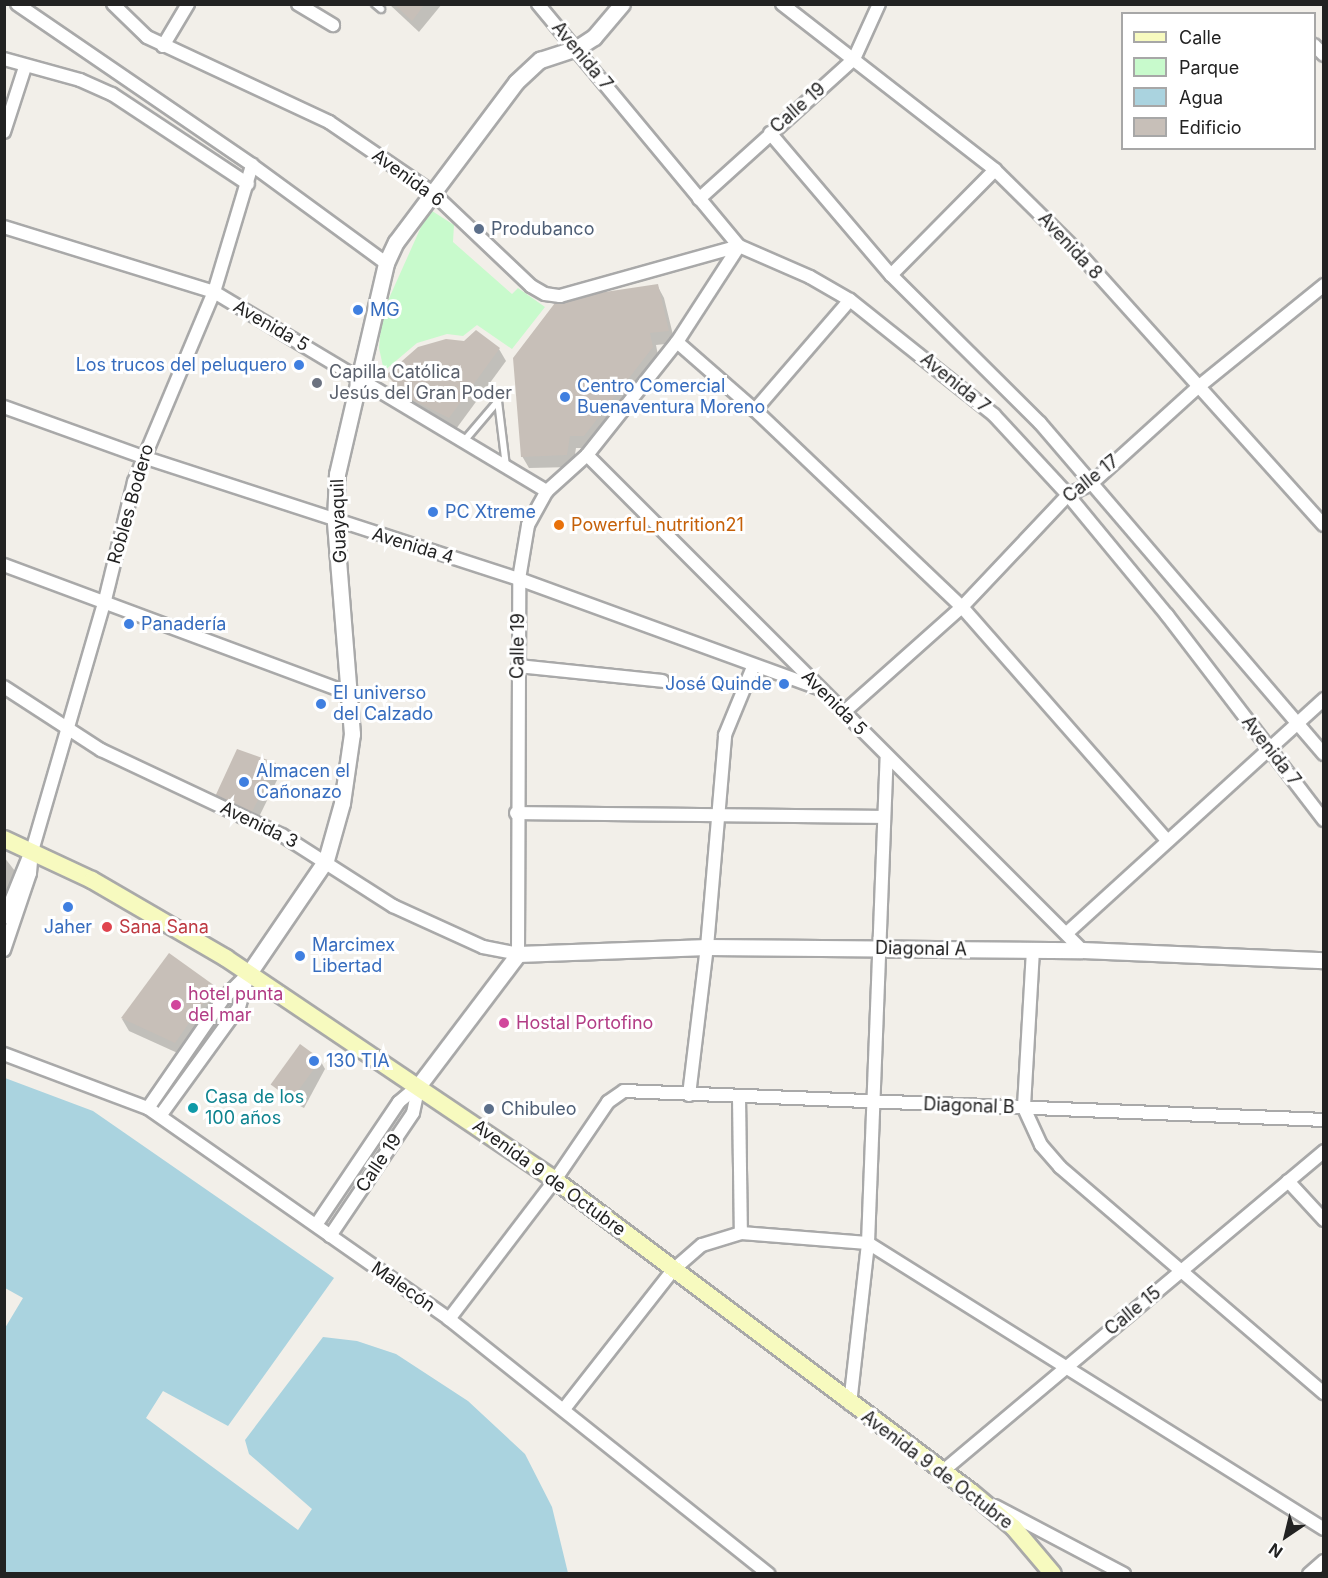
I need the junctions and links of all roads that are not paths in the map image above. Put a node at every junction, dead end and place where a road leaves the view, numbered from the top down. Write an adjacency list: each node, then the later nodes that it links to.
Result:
1 (17, 4): 19 (street)
2 (113, 4): 12 (street, Avenida 6)
3 (188, 4): 12 (street)
4 (298, 4): 11 (street)
5 (375, 4): 10 (lane)
6 (538, 4): 13 (street, Avenida 7)
7 (622, 4): 13 (street, Guayaquil)
8 (782, 4): 15 (street, Avenida 8)
9 (879, 4): 15 (street, Calle 19)
10 (381, 9)
11 (333, 25)
12 (164, 46): 22 (street, Avenida 6)
13 (577, 48): 22 (street, Guayaquil); 23 (street, Avenida 7)
14 (4, 59): 16 (street)
15 (854, 59): 18 (street, Calle 19); 20 (street, Avenida 8)
16 (25, 67): 17 (street); 21 (street)
17 (4, 132)
18 (770, 133): 23 (street, Calle 19); 27 (street, Avenida 7)
19 (252, 165): 21 (street, Robles Bodero); 26 (street)
20 (995, 170): 27 (street); 33 (street, Avenida 8)
21 (248, 184): 29 (street, Robles Bodero)
22 (433, 193): 25 (street, Avenida 6); 26 (street, Guayaquil)
23 (699, 199): 25 (street, Avenida 7)
24 (4, 226): 29 (street, Avenida 5)
25 (739, 246): 30 (street, Avenida 7); 31 (street, Calle 19)
26 (386, 263): 32 (street, Guayaquil)
27 (891, 274): 40 (street, Avenida 7)
28 (1322, 290): 33 (street, Calle 17)
29 (214, 292): 32 (street, Avenida 5); 38 (street, Robles Bodero)
30 (850, 300): 35 (street); 42 (street, Avenida 7)
31 (677, 342): 35 (street); 37 (street, Calle 19)
32 (360, 379): 36 (street, Avenida 5); 43 (street, Guayaquil)
33 (1197, 388): 40 (street, Calle 17); 44 (street, Avenida 8)
34 (4, 407): 38 (street, Avenida 4)
35 (755, 410): 48 (street)
36 (464, 441): 39 (street, Avenida 5); 39 (lane)
37 (586, 455): 41 (street, Calle 19); 53 (street, Avenida 5)
38 (143, 458): 43 (street, Avenida 4); 47 (street, Robles Bodero)
39 (506, 466): 41 (street, Avenida 5)
40 (1091, 484): 42 (street, Calle 17); 57 (street, Avenida 7)
41 (547, 491): 46 (street, Calle 19)
42 (1068, 495): 48 (street, Calle 17); 59 (street, Avenida 7)
43 (335, 521): 46 (street, Avenida 4); 54 (street, Guayaquil)
44 (1323, 525)
45 (4, 565): 47 (street)
46 (519, 579): 49 (street, Calle 19); 50 (street, Avenida 4)
47 (105, 600): 54 (street); 58 (street, Robles Bodero)
48 (962, 607): 56 (street, Calle 17); 67 (street)
49 (518, 666): 51 (street); 62 (street, Calle 19)
50 (753, 667): 53 (street, Avenida 4); 63 (street)
51 (662, 681)
52 (4, 687): 58 (street, Avenida 3)
53 (820, 689): 56 (street, Avenida 5)
54 (350, 693): 69 (street, Guayaquil)
55 (1323, 699): 57 (street)
56 (844, 712): 61 (street, Avenida 5)
57 (1295, 722): 59 (street); 60 (street, Avenida 7)
58 (68, 731): 68 (street, Robles Bodero); 69 (street, Avenida 3)
59 (1268, 746): 65 (street, Avenida 7); 67 (street)
60 (1323, 754)
61 (887, 758): 64 (street); 71 (street, Avenida 5)
62 (516, 813): 63 (street); 77 (street, Calle 19)
63 (719, 817): 64 (street); 72 (street)
64 (884, 817): 73 (street)
65 (1323, 820)
66 (4, 839): 68 (main road, Avenida 9 de Octubre)
67 (1167, 840): 71 (street)
68 (32, 851): 70 (street, Robles Bodero); 74 (street, Robles Bodero); 79 (main road, Avenida 9 de Octubre)
69 (326, 860): 77 (street, Avenida 3); 79 (street, Guayaquil)
70 (4, 918)
71 (1067, 933): 76 (street, Avenida 5)
72 (707, 947): 73 (street, Diagonal A); 77 (street, Diagonal A); 82 (street)
73 (879, 949): 75 (street, Diagonal A); 84 (street)
74 (4, 950)
75 (1033, 950): 76 (street, Diagonal A); 86 (street)
76 (1082, 950): 78 (street, Diagonal A)
77 (518, 954): 81 (street, Calle 19)
78 (1323, 960)
79 (249, 973): 81 (main road, Avenida 9 de Octubre); 85 (street, Guayaquil); 87 (street, Guayaquil)
80 (4, 1054): 85 (street, Malecón)
81 (422, 1080): 90 (main road, Avenida 9 de Octubre); 93 (street, Calle 19); 95 (street, Calle 19)
82 (689, 1095): 83 (street, Diagonal B); 90 (street, Diagonal B)
83 (739, 1097): 84 (street, Diagonal B); 94 (street)
84 (872, 1102): 86 (street, Diagonal B); 96 (street)
85 (148, 1108): 87 (street, Malecón)
86 (1024, 1108): 88 (street, Diagonal B); 98 (street)
87 (160, 1116): 93 (street, Malecón)
88 (1323, 1120)
89 (1323, 1151): 91 (street, Calle 15)
90 (555, 1180): 97 (main road, Avenida 9 de Octubre); 99 (street)
91 (1288, 1181): 92 (street); 98 (street, Calle 15)
92 (1323, 1220)
93 (316, 1225): 95 (street, Malecón)
94 (741, 1233): 96 (street); 97 (street)
95 (330, 1236): 99 (street, Malecón)
96 (868, 1242): 100 (street); 102 (street)
97 (673, 1270): 102 (main road, Avenida 9 de Octubre); 103 (street)
98 (1181, 1272): 100 (street, Calle 15); 101 (street)
99 (449, 1319): 103 (street, Malecón)
100 (1065, 1367): 104 (street, Calle 15); 106 (street)
101 (1323, 1393)
102 (850, 1404): 104 (main road, Avenida 9 de Octubre)
103 (564, 1409): 109 (street, Malecón)
104 (943, 1471): 105 (main road, Avenida 9 de Octubre)
105 (976, 1496): 108 (main road, Avenida 9 de Octubre); 110 (street)
106 (1323, 1529)
107 (1323, 1562): 111 (street)
108 (1052, 1573)
109 (769, 1574)
110 (1124, 1574)
111 (1309, 1574)

